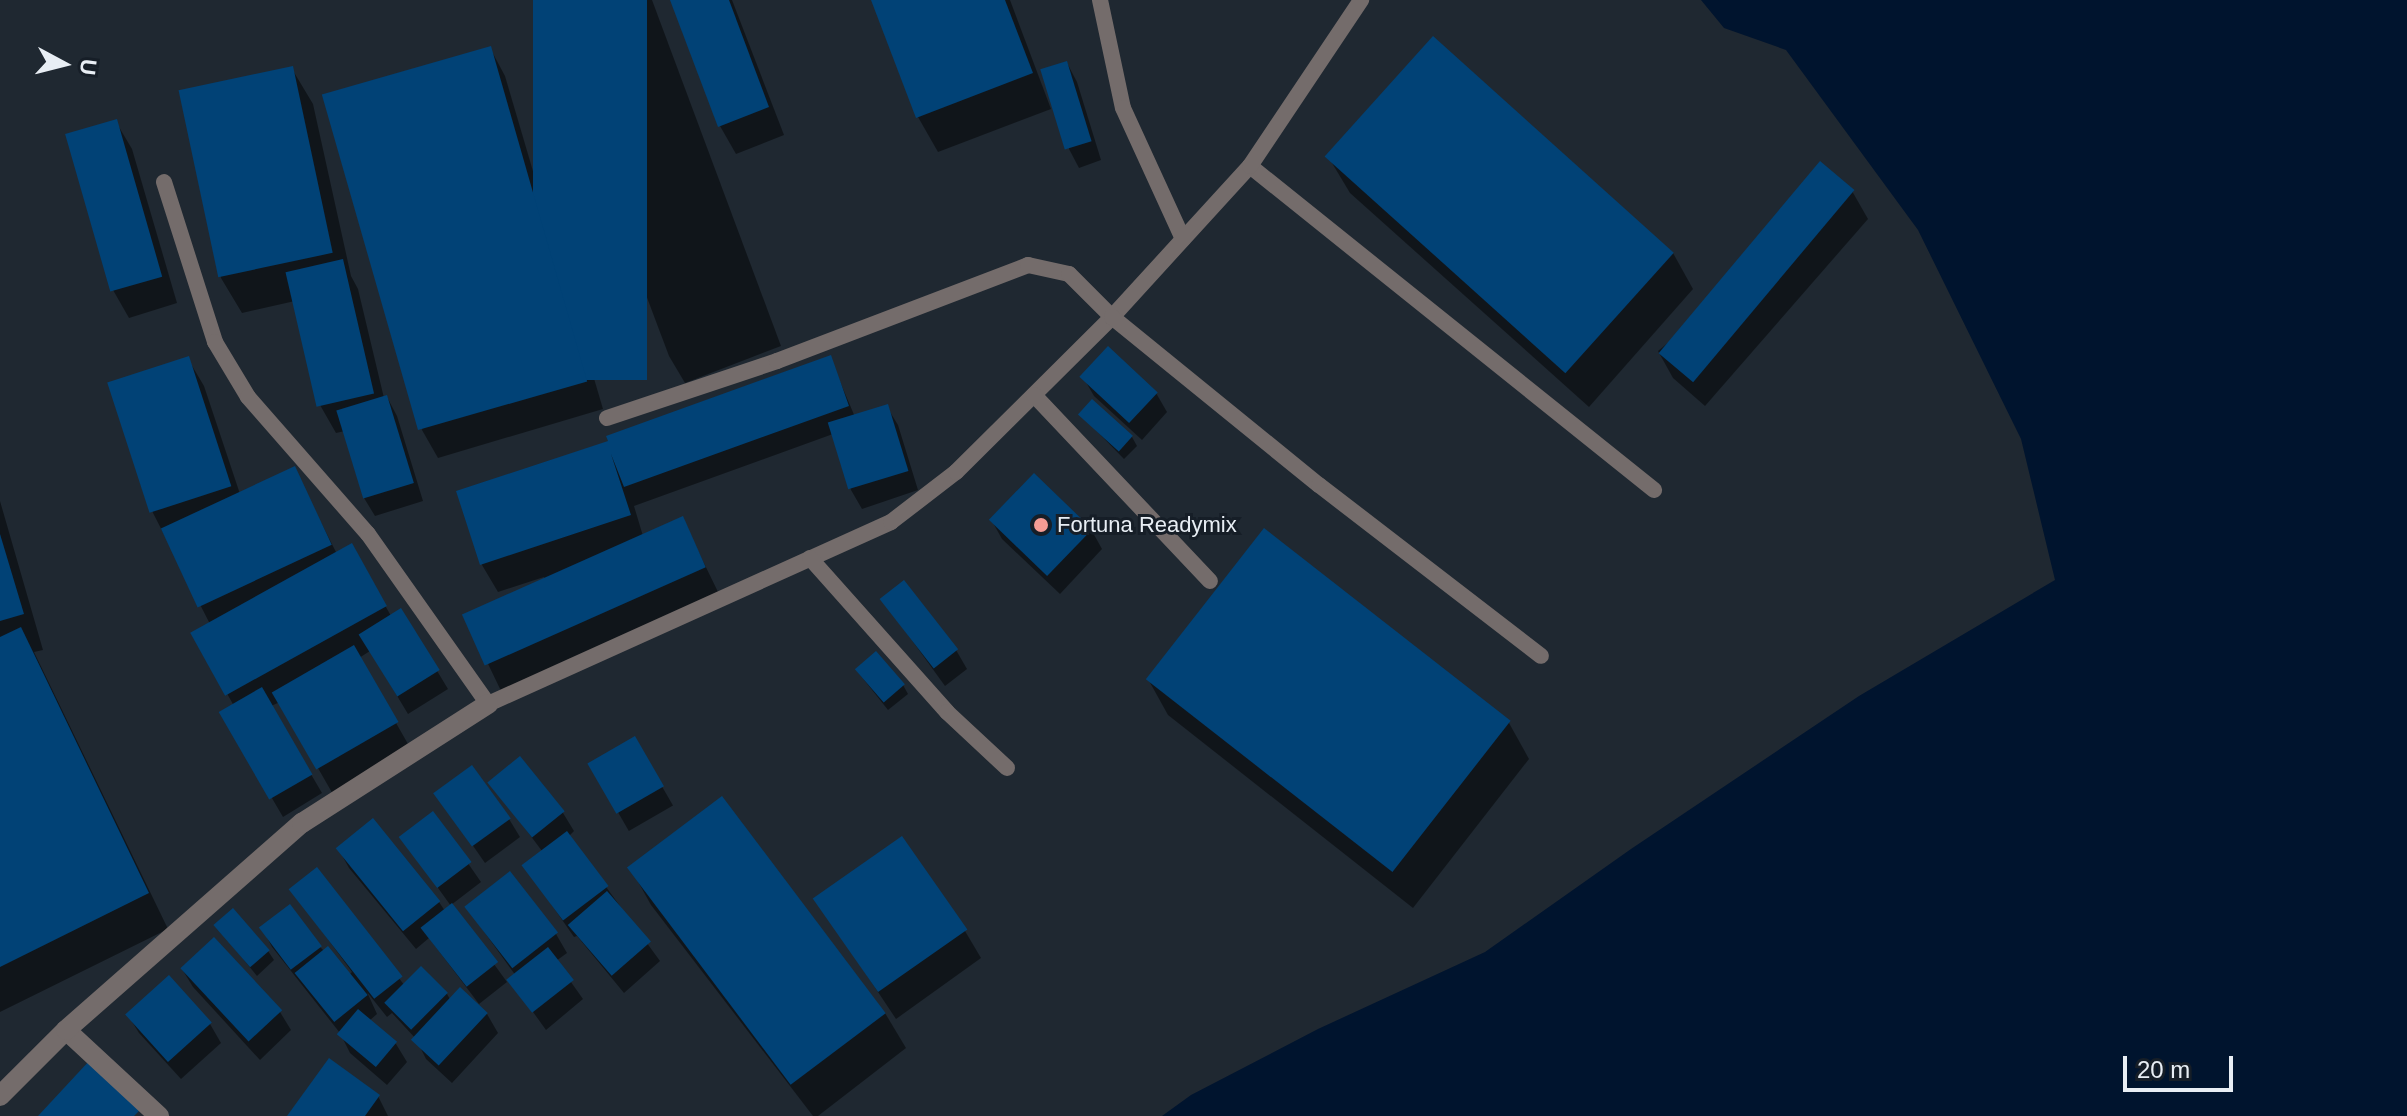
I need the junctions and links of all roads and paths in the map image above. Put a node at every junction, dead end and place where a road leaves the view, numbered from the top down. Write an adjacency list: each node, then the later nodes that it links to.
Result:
1 (1100, 0): 5 (lane)
2 (1361, 0): 3 (lane)
3 (1250, 166): 5 (lane); 9 (lane)
4 (164, 182): 13 (lane)
5 (1183, 239): 6 (lane)
6 (1112, 317): 7 (lane); 8 (lane); 12 (lane)
7 (1034, 395): 10 (lane); 11 (lane)
8 (607, 418)
9 (1654, 490)
10 (810, 558): 13 (lane); 14 (lane)
11 (1210, 581)
12 (1541, 656)
13 (488, 704): 15 (street)
14 (1007, 768)
15 (66, 1030): 16 (street); 17 (street)
16 (0, 1096)
17 (159, 1116)

